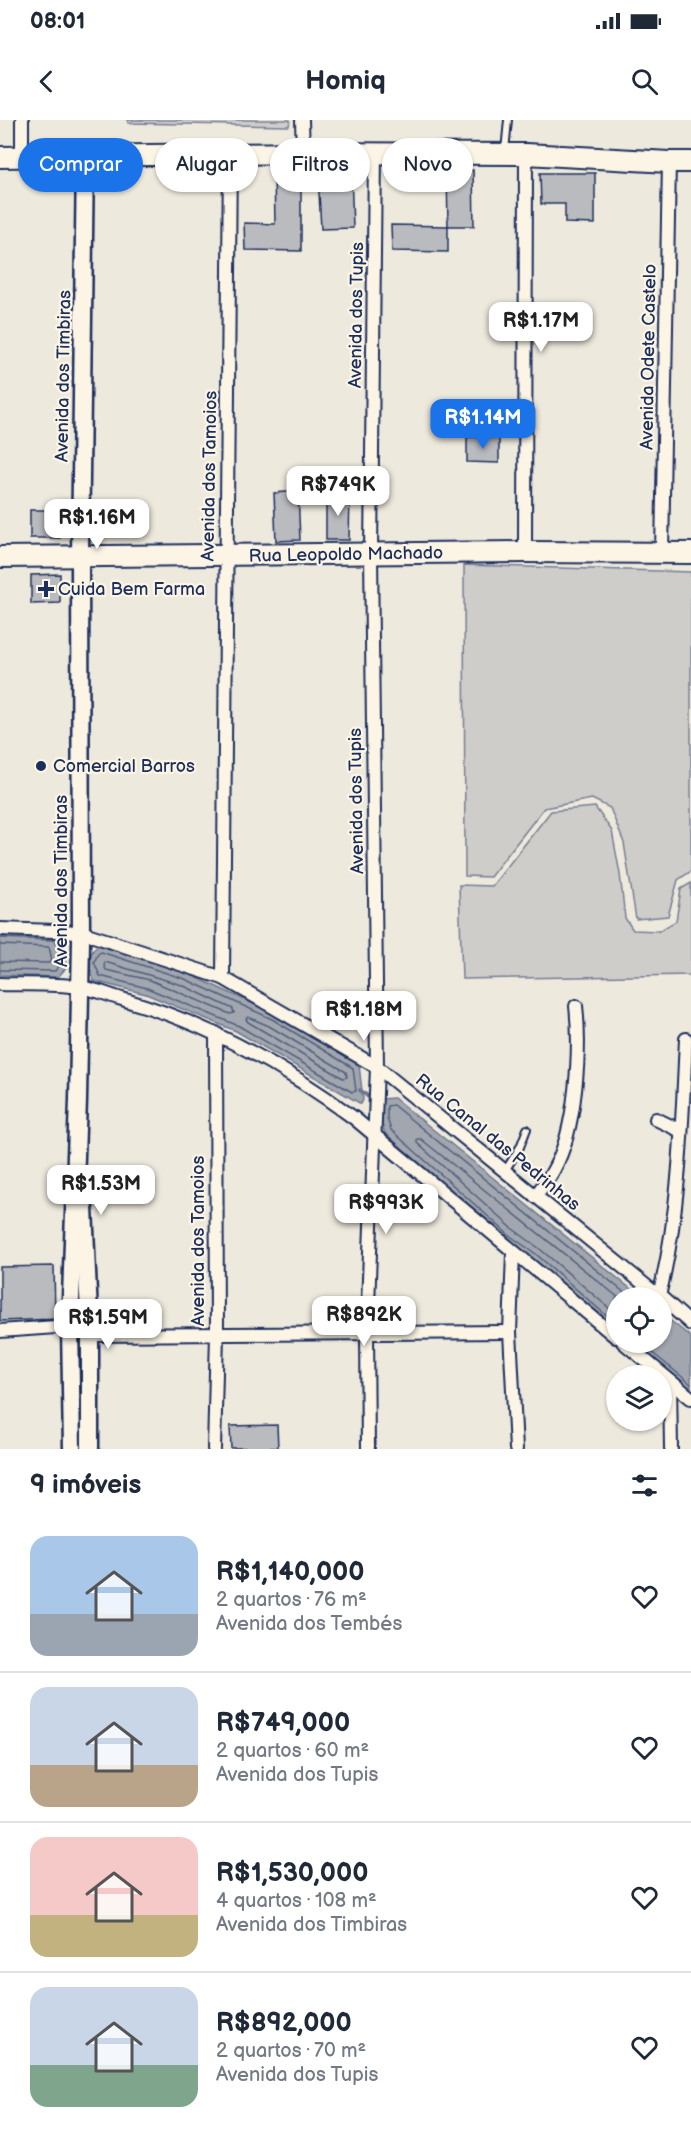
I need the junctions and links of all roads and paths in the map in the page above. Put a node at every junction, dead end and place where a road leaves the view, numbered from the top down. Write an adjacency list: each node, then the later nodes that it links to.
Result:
1 (22, 120): 4 (street)
2 (302, 120): 5 (street)
3 (507, 120): 8 (lane)
4 (22, 138)
5 (303, 138)
6 (370, 153): 7 (main road)
7 (375, 153): 8 (main road); 20 (street, Avenida dos Tupis)
8 (505, 154): 9 (main road)
9 (526, 154): 12 (main road); 17 (street)
10 (0, 157): 11 (main road)
11 (18, 157)
12 (669, 162): 13 (main road); 14 (main road); 18 (street, Avenida Odete Castelo)
13 (691, 162)
14 (691, 168)
15 (85, 192): 21 (street, Avenida dos Timbiras)
16 (230, 192): 22 (street, Avenida dos Tamoios)
17 (525, 552): 18 (main road, Rua Leopoldo Machado); 20 (main road, Rua Leopoldo Machado)
18 (662, 553): 19 (main road, Rua Leopoldo Machado)
19 (691, 553)
20 (371, 555): 22 (main road, Rua Leopoldo Machado); 32 (street, Avenida dos Tupis)
21 (80, 556): 22 (main road, Rua Leopoldo Machado); 23 (main road, Rua Leopoldo Machado); 25 (street, Avenida dos Timbiras)
22 (226, 556): 26 (street, Avenida dos Tamoios)
23 (0, 557)
24 (0, 929): 25 (street, Rua Canal das Pedrinhas)
25 (81, 937): 26 (street, Rua Canal das Pedrinhas); 27 (street, Avenida dos Timbiras)
26 (223, 978): 32 (street, Rua Canal das Pedrinhas)
27 (80, 982): 28 (street); 30 (street); 33 (street, Avenida dos Timbiras)
28 (0, 984)
29 (576, 1006): 39 (street)
30 (216, 1033): 37 (street); 50 (street, Avenida dos Tamoios)
31 (686, 1039): 36 (street)
32 (377, 1071): 37 (street, Avenida dos Tupis); 38 (street, Rua Canal das Pedrinhas)
33 (78, 1100): 45 (street, Avenida dos Timbiras); 51 (street, Avenida dos Timbiras)
34 (656, 1119): 36 (street)
35 (527, 1129): 38 (lane)
36 (681, 1131): 42 (street)
37 (375, 1134): 40 (street); 48 (street, Avenida dos Tupis)
38 (505, 1171): 39 (street, Rua Canal das Pedrinhas)
39 (535, 1196): 41 (street, Rua Canal das Pedrinhas)
40 (513, 1253): 46 (street); 49 (street)
41 (648, 1287)
42 (662, 1287)
43 (672, 1307): 44 (street, Rua Canal das Pedrinhas)
44 (691, 1324)
45 (70, 1326): 47 (street); 51 (street); 57 (street, Avenida dos Timbiras)
46 (606, 1329)
47 (0, 1331)
48 (367, 1332): 49 (street); 50 (street); 60 (street, Avenida dos Tupis)
49 (510, 1332): 61 (street)
50 (217, 1334): 51 (street); 59 (street, Avenida dos Tamoios)
51 (90, 1335): 58 (street, Avenida dos Timbiras)
52 (636, 1353): 53 (street)
53 (651, 1365)
54 (672, 1383): 55 (street)
55 (691, 1398)
56 (671, 1431): 62 (street)
57 (72, 1449)
58 (90, 1449)
59 (214, 1449)
60 (368, 1449)
61 (516, 1449)
62 (671, 1449)

